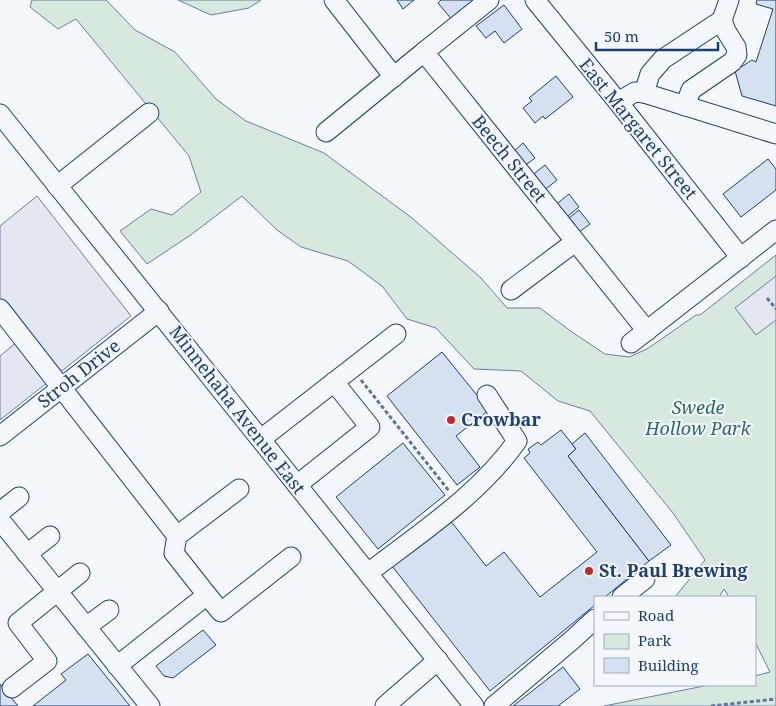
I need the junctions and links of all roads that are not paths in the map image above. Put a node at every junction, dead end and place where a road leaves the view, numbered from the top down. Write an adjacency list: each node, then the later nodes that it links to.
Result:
1 (334, 0): 7 (street)
2 (488, 0): 6 (street)
3 (535, 0): 9 (street, East Margaret Street)
4 (729, 0): 5 (street)
5 (722, 20): 8 (street); 10 (street)
6 (424, 52): 7 (street); 17 (street, Beech Street)
7 (394, 77): 13 (street)
8 (644, 93): 9 (street); 10 (street)
9 (618, 102): 18 (street, East Margaret Street)
10 (685, 106): 14 (street)
11 (149, 113): 15 (street)
12 (0, 114): 15 (street, Minnehaha Avenue East)
13 (326, 132)
14 (776, 134)
15 (57, 186): 21 (street, Minnehaha Avenue East)
16 (776, 230): 18 (street)
17 (575, 242): 19 (street); 22 (street, Beech Street)
18 (741, 258): 22 (street)
19 (511, 290)
20 (0, 309): 26 (street)
21 (159, 311): 26 (street, Stroh Drive); 29 (street, Minnehaha Avenue East)
22 (647, 331): 24 (street)
23 (396, 334): 25 (street)
24 (631, 343)
25 (334, 382): 29 (street); 30 (street)
26 (62, 387): 28 (street, Stroh Drive); 36 (street)
27 (487, 395): 40 (street)
28 (0, 436)
29 (261, 440): 30 (street, Minnehaha Avenue East)
30 (297, 485): 40 (street, Minnehaha Avenue East)
31 (239, 489): 36 (street)
32 (19, 497): 33 (street)
33 (0, 512)
34 (0, 520): 37 (street)
35 (50, 536): 37 (street)
36 (177, 536): 43 (street)
37 (27, 554): 42 (street)
38 (291, 557): 43 (street)
39 (80, 573): 42 (street)
40 (368, 574): 48 (street, Minnehaha Avenue East)
41 (645, 579): 44 (street)
42 (57, 591): 47 (street); 50 (street)
43 (207, 595): 49 (street)
44 (623, 596)
45 (109, 610): 47 (street)
46 (594, 619): 54 (street)
47 (86, 627): 49 (street)
48 (438, 660): 52 (street); 53 (street, Minnehaha Avenue East)
49 (117, 666): 51 (street)
50 (12, 688)
51 (150, 706)
52 (385, 706)
53 (474, 706)
54 (494, 706)

